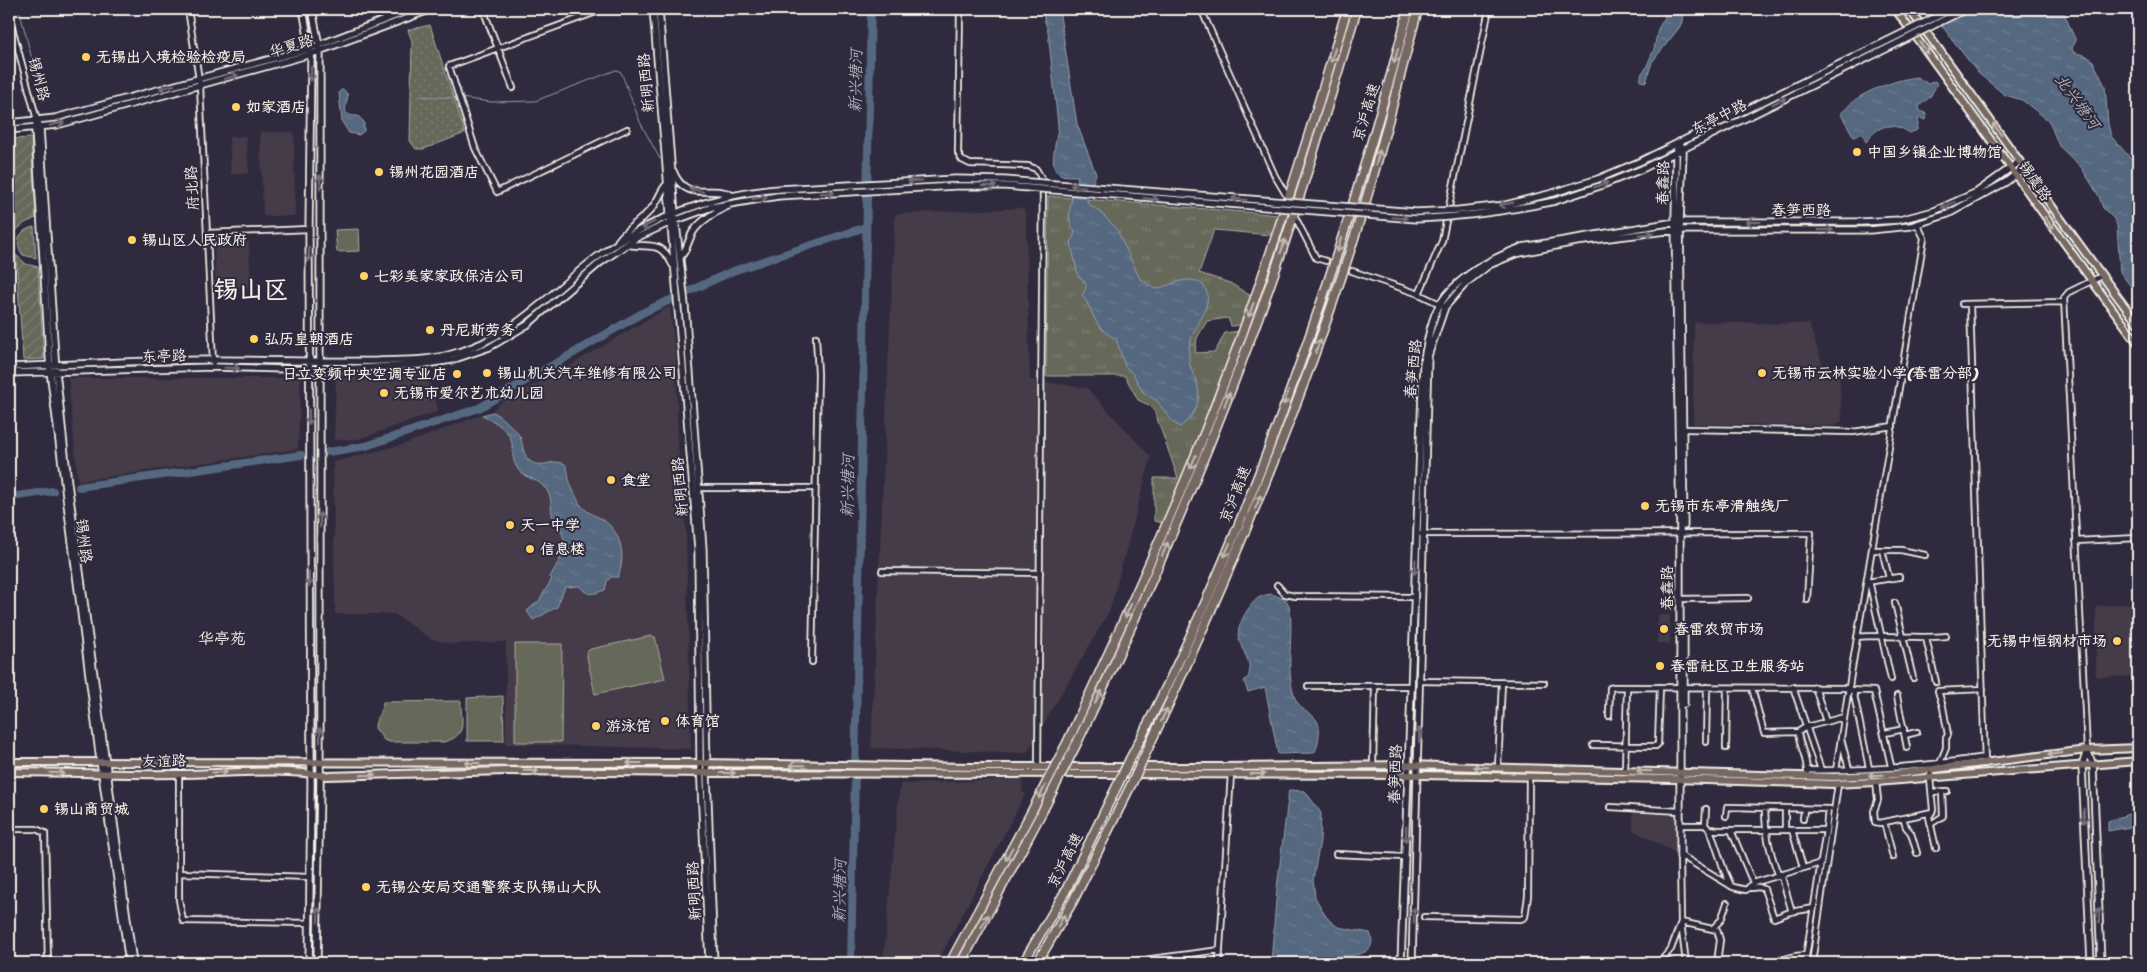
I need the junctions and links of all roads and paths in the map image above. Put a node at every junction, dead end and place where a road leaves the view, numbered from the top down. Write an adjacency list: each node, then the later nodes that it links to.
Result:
1 (188, 9): 26 (street, 府北路)
2 (303, 9): 25 (main road)
3 (312, 9): 23 (main road)
4 (413, 9): 23 (main road, 华夏路)
5 (432, 9): 23 (main road, 华夏路)
6 (483, 9): 24 (street)
7 (653, 9): 41 (main road, 新明西路)
8 (659, 9): 38 (main road, 新明西路)
9 (960, 9): 90 (street)
10 (1201, 9): 43 (street)
11 (1347, 9): 43 (highway, one-way to 43)
12 (1357, 9): 45 (highway)
13 (1409, 9): 238 (highway, 京沪高速, one-way to 238, bridge)
14 (1418, 9): 239 (highway, 京沪高速, one-way to 14, bridge)
15 (1489, 9): 60 (street)
16 (1895, 9): 40 (main road, 锡虞路, one-way to 40)
17 (1909, 9): 37 (main road, 锡虞路, one-way to 17)
18 (1952, 9): 22 (main road, bridge)
19 (1966, 9): 22 (main road, bridge)
20 (599, 11): 24 (street)
21 (9, 16): 29 (street, 锡州路)
22 (1889, 44): 34 (main road, 东亭中路); 35 (main road, 东亭中路, one-way to 22)
23 (320, 48): 25 (main road, 华夏路); 71 (main road, one-way to 23)
24 (498, 48): 28 (street); 32 (street)
25 (311, 51): 26 (main road, 华夏路); 27 (main road, 华夏路, one-way to 25); 49 (main road, one-way to 49)
26 (199, 78): 27 (street, 府北路); 29 (main road, 华夏路, one-way to 29)
27 (200, 86): 31 (main road, 华夏路, one-way to 27); 51 (street, 府北路)
28 (513, 88)
29 (37, 120): 30 (main road, 华夏路); 31 (main road, 锡州路)
30 (9, 123)
31 (37, 128): 33 (main road, 华夏路); 74 (main road, 锡州路)
32 (627, 129)
33 (9, 130)
34 (1679, 142): 35 (main road, 春鑫路); 36 (main road, 春鑫路); 42 (main road, 东亭中路, one-way to 42, bridge)
35 (1683, 149): 36 (main road, 东亭中路); 47 (main road, 春鑫路)
36 (1676, 152): 44 (main road, 东亭中路, one-way to 36, bridge); 47 (main road, 春鑫路)
37 (2020, 162): 39 (main road, 锡虞路); 40 (main road, 春笋西路)
38 (672, 166): 42 (main road, one-way to 38); 46 (main road, 新明西路)
39 (2024, 168): 40 (main road, 春笋西路); 58 (main road, 锡虞路)
40 (2013, 172): 47 (main road, 春笋西路, one-way to 47); 48 (main road, 春笋西路); 59 (main road, 锡虞路, one-way to 59)
41 (668, 183): 46 (main road, 新明西路); 52 (main road)
42 (731, 195): 46 (main road)
43 (1288, 197): 45 (street); 236 (highway, one-way to 236, bridge)
44 (739, 201): 46 (main road); 54 (main road)
45 (1294, 213): 55 (street); 237 (highway, one-way to 45, bridge)
46 (673, 218): 52 (main road, one-way to 52); 53 (main road, 东亭路); 54 (main road, 新明西路); 56 (main road, 新明西路)
47 (1678, 222): 50 (main road, 春鑫路); 65 (main road, 春笋西路)
48 (1917, 224): 50 (main road, 春笋西路, one-way to 48); 78 (street)
49 (309, 229): 51 (street); 70 (main road, one-way to 70)
50 (1678, 230): 65 (main road, 春笋西路, one-way to 50); 79 (main road, 春鑫路); 82 (main road, 春鑫路)
51 (207, 233): 69 (street, 府北路)
52 (616, 244): 71 (main road, 东亭路)
53 (627, 244): 56 (main road); 76 (main road, 东亭路)
54 (680, 257): 64 (main road, 新明西路)
55 (1326, 261)
56 (675, 270): 64 (main road, 新明西路)
57 (1352, 271): 60 (street)
58 (2102, 276): 59 (street); 66 (main road, 锡虞路)
59 (2091, 281): 61 (street); 68 (main road, 锡虞路)
60 (1419, 294): 65 (street)
61 (2064, 302): 63 (street); 85 (street)
62 (1962, 304): 63 (street)
63 (1970, 304): 124 (street)
64 (682, 306): 80 (main road, 新明西路); 149 (main road, 新明西路)
65 (1443, 306): 83 (main road, 春笋西路)
66 (2138, 324)
67 (816, 338): 81 (street)
68 (2138, 343)
69 (213, 360): 70 (main road, 东亭路); 73 (street, 府北路); 74 (main road, 东亭路)
70 (309, 362): 71 (main road, 东亭路); 75 (main road)
71 (320, 363): 76 (main road)
72 (9, 367): 74 (main road, 东亭路)
73 (213, 367): 74 (main road, 东亭路); 75 (main road, 东亭路, one-way to 75)
74 (53, 368): 77 (main road, 东亭路); 146 (main road, 锡州路)
75 (310, 370): 76 (main road, 东亭路); 147 (main road, one-way to 147)
76 (320, 370): 148 (main road, one-way to 76)
77 (9, 373)
78 (1893, 426): 79 (street); 86 (street)
79 (1684, 429): 82 (main road, 春鑫路)
80 (699, 488): 81 (street); 149 (main road, 新明西路)
81 (814, 488): 105 (street)
82 (1682, 533): 83 (street); 97 (main road, 春鑫路); 98 (street)
83 (1420, 534): 95 (main road, 春笋西路, one-way to 95); 108 (main road, 春笋西路)
84 (2138, 538): 85 (street)
85 (2076, 541): 142 (street)
86 (1872, 550): 87 (street); 93 (street)
87 (1882, 550): 88 (street); 92 (street)
88 (1925, 555)
89 (882, 571): 90 (street)
90 (1040, 573): 157 (street)
91 (1899, 577): 92 (street)
92 (1889, 578): 93 (street)
93 (1867, 582): 100 (street); 102 (street)
94 (1277, 585): 95 (street)
95 (1414, 597): 114 (main road, 春笋西路)
96 (1748, 598): 97 (street)
97 (1681, 599): 117 (main road, 春鑫路)
98 (1807, 600)
99 (1896, 603): 103 (street)
100 (1881, 636): 102 (street); 103 (street); 107 (street)
101 (1946, 636): 104 (street)
102 (1857, 637): 123 (street)
103 (1904, 637): 104 (street); 106 (street)
104 (1926, 638): 109 (street)
105 (812, 662)
106 (1913, 678)
107 (1891, 679)
108 (1420, 681): 110 (street); 153 (main road, 春笋西路, one-way to 108)
109 (1936, 682)
110 (1502, 683): 111 (street); 158 (street)
111 (1544, 683)
112 (1308, 686): 113 (street)
113 (1375, 686): 114 (street); 151 (street)
114 (1411, 686): 152 (main road, 春笋西路)
115 (1627, 687): 116 (street); 126 (street); 138 (street)
116 (1660, 687): 117 (street); 138 (street)
117 (1682, 687): 118 (street); 175 (main road, 春鑫路)
118 (1708, 687): 121 (street); 136 (street)
119 (1793, 687): 120 (street); 122 (street); 129 (street)
120 (1815, 687): 123 (street); 128 (street)
121 (1727, 688): 122 (street); 139 (street)
122 (1752, 688): 131 (street)
123 (1850, 689): 127 (street); 133 (street); 160 (street)
124 (1983, 689): 143 (street); 150 (street)
125 (1897, 696): 130 (street)
126 (1609, 716)
127 (1844, 717): 128 (street); 135 (street)
128 (1826, 722): 129 (street)
129 (1806, 728): 131 (street); 162 (street)
130 (1904, 729): 133 (street); 134 (street)
131 (1798, 732): 167 (street)
132 (1917, 732): 134 (street)
133 (1884, 733): 155 (street)
134 (1905, 735): 140 (street)
135 (1841, 737): 161 (street); 163 (street)
136 (1706, 742)
137 (1593, 745): 138 (street)
138 (1626, 746): 164 (street)
139 (1726, 748)
140 (1907, 748)
141 (2138, 748): 142 (main road)
142 (2087, 750): 143 (main road, one-way to 143); 154 (main road); 156 (main road)
143 (1985, 761): 150 (street); 159 (main road)
144 (9, 762): 146 (main road, 友谊路)
145 (2138, 762): 154 (main road)
146 (104, 763): 147 (main road, 友谊路); 168 (main road, 锡州路)
147 (311, 763): 148 (main road, 友谊路); 170 (main road)
148 (320, 763): 149 (main road, 友谊路, one-way to 148); 172 (main road)
149 (703, 763): 157 (main road, 友谊路, one-way to 149); 166 (main road, 新明西路)
150 (1940, 763): 159 (street)
151 (1373, 765): 152 (main road, 友谊路); 157 (main road, 友谊路)
152 (1408, 765): 153 (main road, 友谊路); 173 (main road, 春笋西路)
153 (1418, 765): 158 (main road, 友谊路, one-way to 153); 174 (main road, 春笋西路)
154 (2093, 765): 156 (main road); 252 (main road, one-way to 154)
155 (1892, 766): 159 (street); 160 (street)
156 (2082, 766): 177 (main road); 251 (main road, one-way to 251)
157 (1038, 767)
158 (1498, 767): 164 (main road, 友谊路)
159 (1931, 767): 167 (main road, one-way to 167); 177 (street)
160 (1869, 768): 161 (street)
161 (1849, 769): 163 (street)
162 (1821, 770): 163 (street); 167 (street)
163 (1836, 770)
164 (1625, 771): 175 (main road, 友谊路, one-way to 164)
165 (9, 772): 168 (main road, 友谊路, one-way to 168)
166 (704, 773): 171 (main road, 友谊路, one-way to 171); 172 (main road, 友谊路, one-way to 166); 234 (main road, 新明西路); 235 (main road, 新明西路)
167 (1807, 773): 175 (main road)
168 (105, 774): 169 (main road, 友谊路); 230 (main road, 锡州路); 231 (main road, 锡州路)
169 (179, 774): 170 (main road, 友谊路, one-way to 170); 212 (street)
170 (311, 774): 172 (main road, 友谊路); 214 (main road)
171 (1231, 774): 173 (main road, 友谊路, one-way to 173); 225 (street)
172 (320, 775): 233 (main road, one-way to 172)
173 (1408, 775): 174 (main road, 友谊路); 208 (main road, 春笋西路, one-way to 208)
174 (1419, 775): 176 (main road, 友谊路); 244 (main road, 春笋西路, one-way to 174)
175 (1680, 775): 176 (main road, 友谊路); 179 (main road); 188 (main road, 春鑫路)
176 (1528, 777): 221 (street)
177 (1930, 778): 178 (main road); 180 (street)
178 (1876, 782): 179 (main road); 193 (street)
179 (1838, 784): 187 (street)
180 (1932, 792): 189 (street); 194 (street)
181 (1610, 807): 188 (street)
182 (1706, 809): 196 (street)
183 (1765, 809): 184 (street); 190 (street); 200 (street)
184 (1785, 809): 185 (street); 201 (street)
185 (1804, 809): 186 (street); 192 (street)
186 (1828, 809): 187 (street); 203 (street)
187 (1834, 809): 250 (street)
188 (1680, 811): 195 (main road, 春鑫路)
189 (1932, 812): 191 (street); 194 (street)
190 (1726, 816)
191 (1903, 818): 193 (street); 205 (street)
192 (1803, 820)
193 (1884, 822): 209 (street)
194 (1931, 824): 204 (street)
195 (1680, 825): 196 (street); 207 (main road, 春鑫路)
196 (1705, 825): 198 (street)
197 (11, 829): 229 (street)
198 (1710, 829): 199 (street); 216 (street)
199 (1731, 830): 200 (street); 215 (street)
200 (1765, 830): 201 (street); 213 (street)
201 (1785, 830): 202 (street)
202 (1792, 830): 203 (street); 211 (street)
203 (1826, 830): 210 (street)
204 (1936, 848)
205 (1917, 853)
206 (1336, 854): 208 (street)
207 (1680, 856): 216 (street); 222 (street)
208 (1405, 857): 242 (main road, 春笋西路)
209 (1893, 858)
210 (1822, 863): 211 (street); 219 (street)
211 (1803, 867): 213 (street)
212 (179, 873): 214 (street); 223 (street)
213 (1780, 874): 215 (street); 220 (street)
214 (310, 876): 223 (main road)
215 (1753, 883): 217 (street)
216 (1732, 886): 217 (street)
217 (1749, 888): 220 (street)
218 (1727, 903): 224 (street)
219 (1814, 908): 220 (street); 226 (street)
220 (1792, 912)
221 (1424, 916)
222 (1681, 922): 224 (street); 228 (street); 246 (street)
223 (310, 923): 227 (main road)
224 (1713, 928): 247 (street)
225 (1220, 950): 240 (street); 241 (street)
226 (1806, 955): 248 (street); 249 (street)
227 (309, 962): 232 (street)
228 (1661, 962): 245 (street)
229 (48, 963)
230 (129, 963)
231 (133, 963)
232 (154, 963)
233 (317, 963)
234 (710, 963)
235 (714, 963)
236 (950, 963)
237 (961, 963)
238 (1023, 963)
239 (1037, 963)
240 (1121, 963)
241 (1219, 963)
242 (1401, 963): 243 (main road)
243 (1407, 963)
244 (1412, 963)
245 (1673, 963)
246 (1686, 963)
247 (1716, 963)
248 (1771, 963)
249 (1805, 963)
250 (1812, 963)
251 (2091, 963)
252 (2101, 963)

